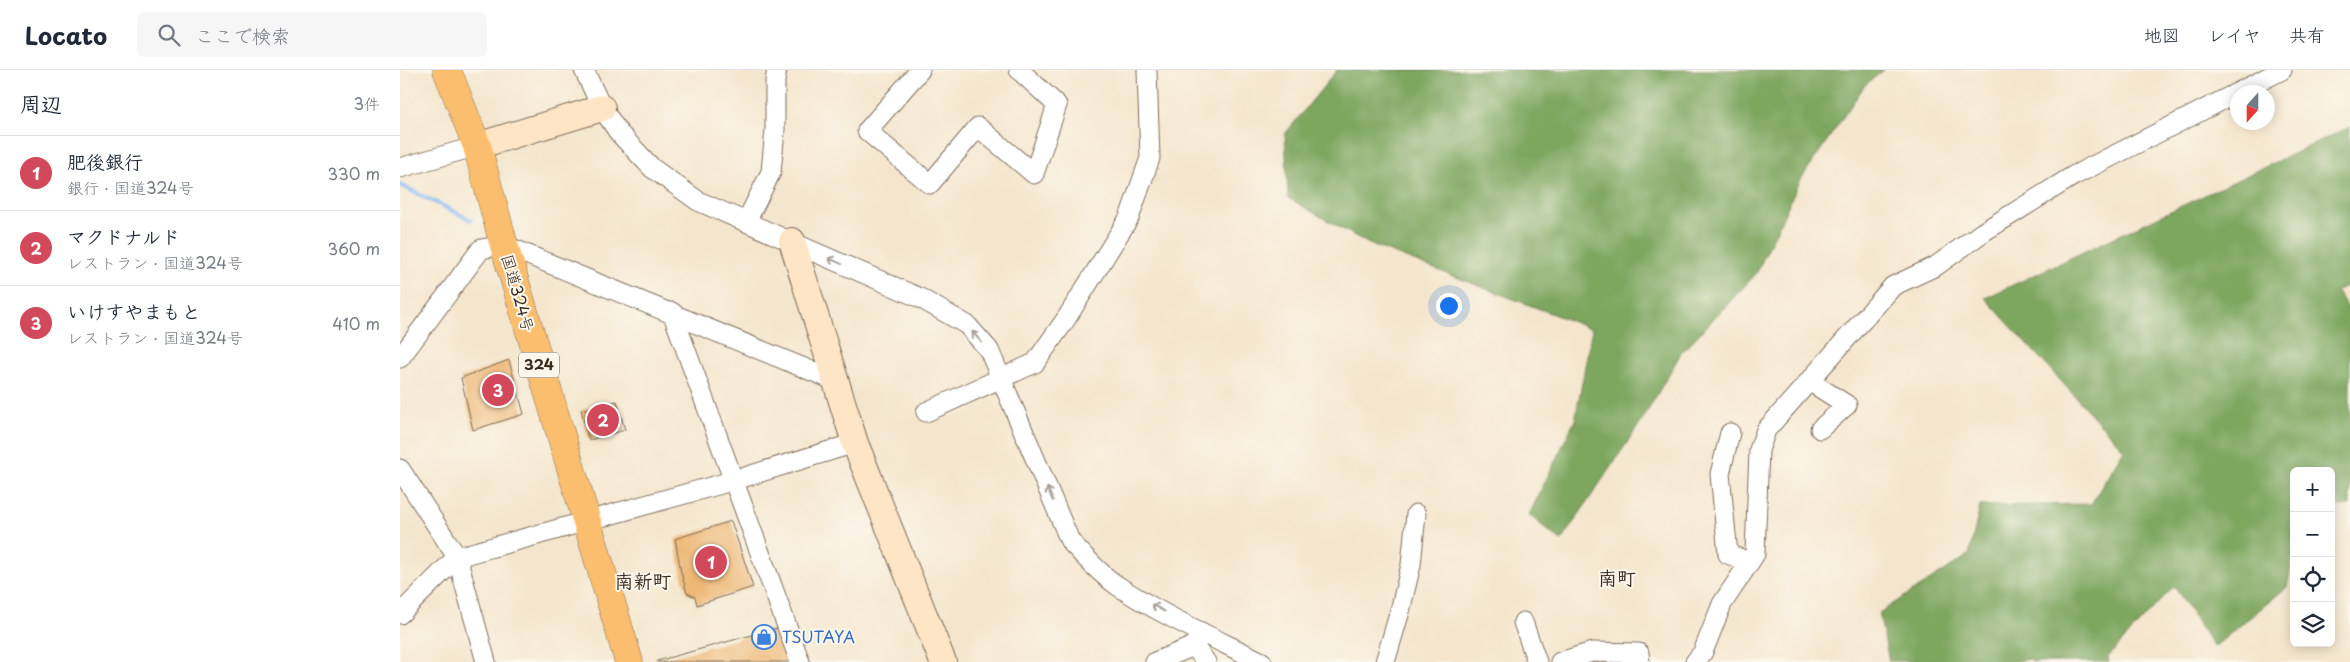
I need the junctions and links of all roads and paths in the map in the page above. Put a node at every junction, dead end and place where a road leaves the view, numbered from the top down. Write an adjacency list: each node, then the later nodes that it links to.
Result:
1 (447, 70): 9 (highway, 国道324号 / 324)
2 (584, 70): 8 (street)
3 (777, 70): 11 (street)
4 (920, 70): 5 (street)
5 (1019, 70)
6 (1146, 70): 16 (street)
7 (2282, 70): 18 (street)
8 (602, 108): 9 (street); 11 (street)
9 (477, 146): 10 (street); 13 (highway, 国道324号 / 324)
10 (400, 168)
11 (746, 222): 12 (street)
12 (792, 241): 16 (street, one-way to 12); 17 (street)
13 (504, 245): 14 (street); 15 (street); 26 (highway, 国道324号 / 324)
14 (672, 312): 17 (street); 24 (street)
15 (400, 358)
16 (1001, 379): 19 (street); 31 (street, one-way to 16)
17 (836, 381): 22 (street)
18 (1808, 381): 20 (street); 28 (street)
19 (926, 412)
20 (1820, 430)
21 (1730, 433): 28 (street)
22 (855, 443): 24 (street); 35 (street)
23 (400, 469): 27 (street)
24 (732, 481): 26 (street); 34 (street)
25 (1416, 514): 39 (street)
26 (586, 522): 27 (street); 33 (highway, 国道324号 / 324)
27 (458, 557): 29 (street); 32 (street)
28 (1749, 562): 43 (street)
29 (400, 614)
30 (1523, 622): 40 (street)
31 (1198, 639): 36 (street); 37 (street); 38 (street)
32 (486, 662)
33 (629, 662)
34 (800, 662)
35 (943, 662)
36 (1156, 662)
37 (1206, 662)
38 (1262, 662)
39 (1385, 662)
40 (1537, 662)
41 (1560, 662): 42 (street)
42 (1640, 662)
43 (1695, 662)

